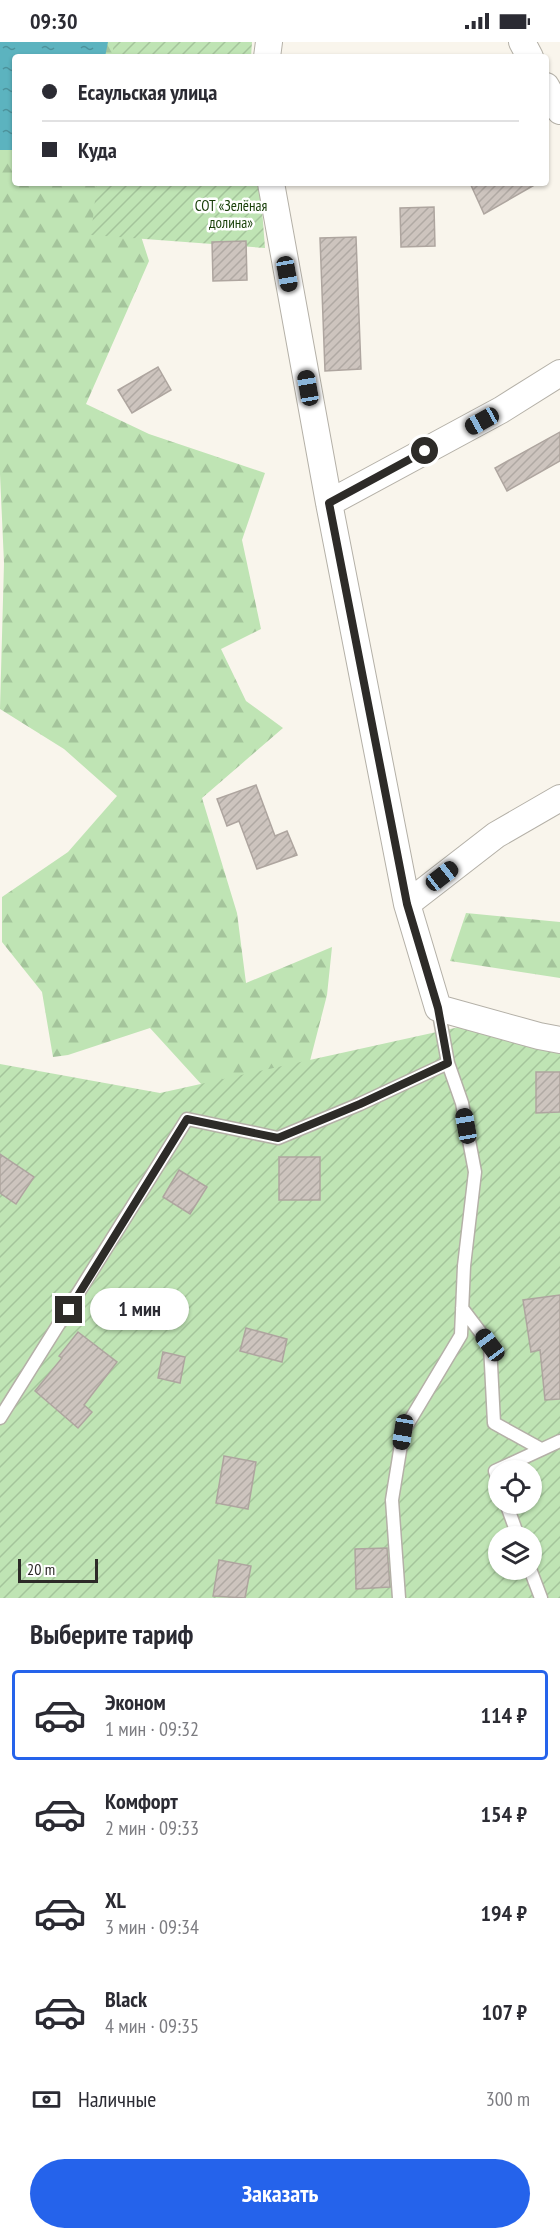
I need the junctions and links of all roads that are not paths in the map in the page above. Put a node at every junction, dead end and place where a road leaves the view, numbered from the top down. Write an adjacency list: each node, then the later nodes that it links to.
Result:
1 (549, 91): 2 (street)
2 (560, 111)
3 (272, 186): 5 (street)
4 (560, 373): 5 (street)
5 (329, 503): 7 (street)
6 (560, 798): 7 (street)
7 (407, 904): 8 (street)
8 (438, 1008): 9 (street); 10 (lane)
9 (560, 1040)
10 (448, 1063): 11 (lane); 12 (lane)
11 (462, 1308): 14 (lane); 17 (lane)
12 (0, 1418)
13 (560, 1441): 14 (lane)
14 (541, 1449): 15 (lane)
15 (518, 1460)
16 (534, 1580): 18 (lane)
17 (399, 1598)
18 (541, 1598)

